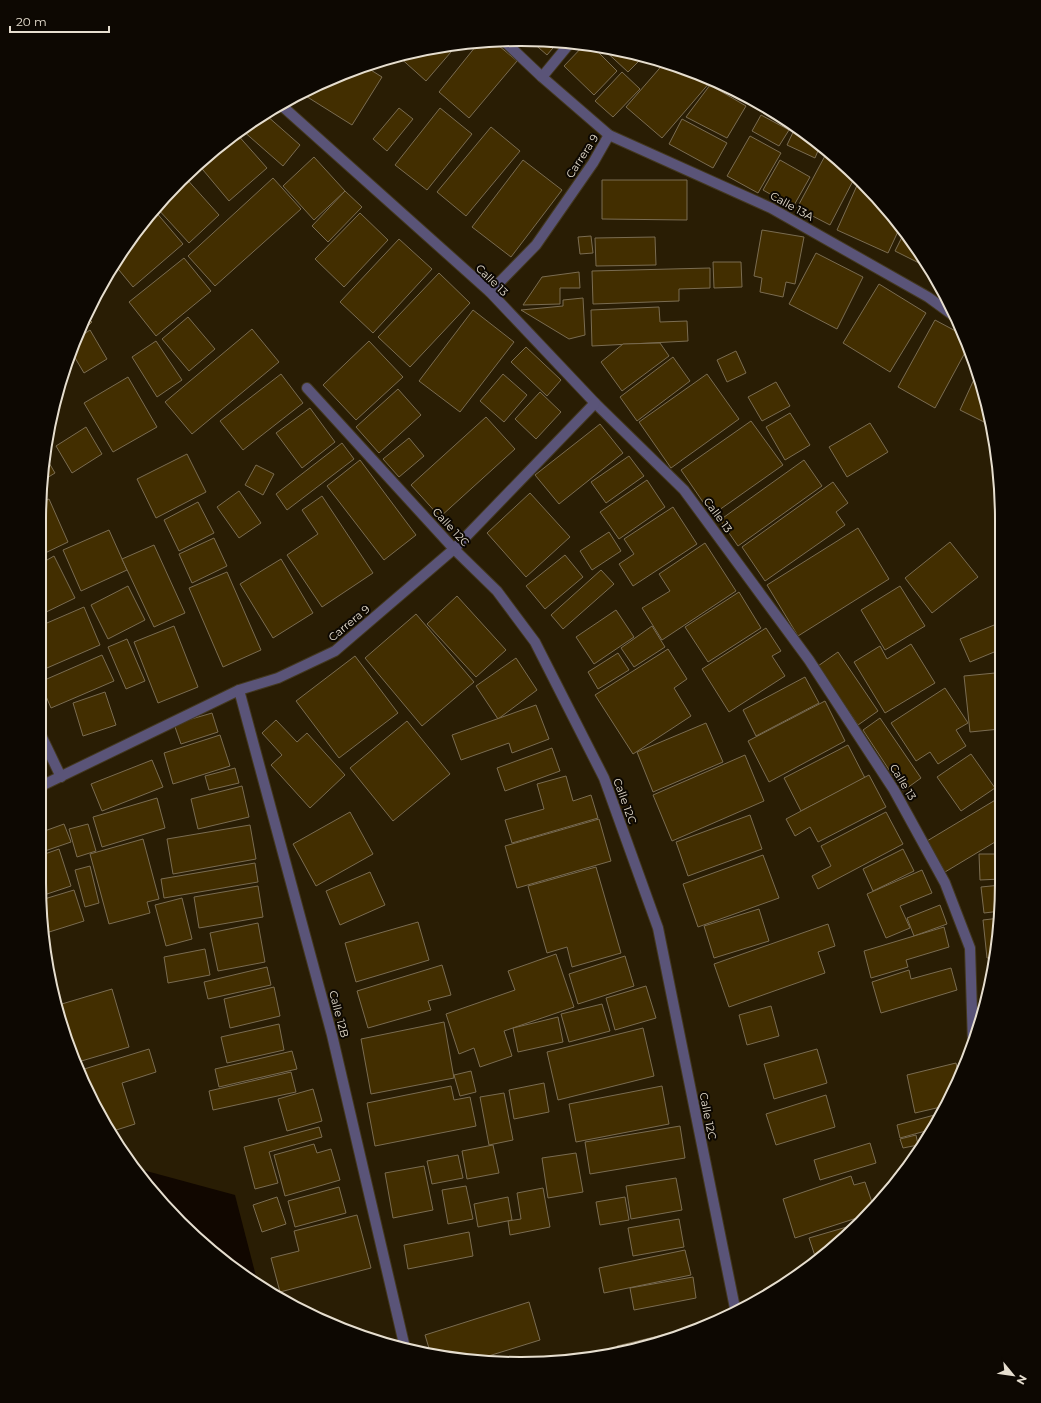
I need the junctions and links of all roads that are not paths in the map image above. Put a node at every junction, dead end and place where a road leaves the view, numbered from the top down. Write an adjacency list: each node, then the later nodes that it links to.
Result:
1 (510, 46): 3 (street)
2 (566, 48): 3 (street)
3 (542, 77): 5 (street, Carrera 9)
4 (285, 109): 6 (street, Calle 13)
5 (609, 135): 6 (street, Carrera 9); 7 (street, Calle 13A)
6 (490, 292): 9 (street, Calle 13)
7 (945, 310)
8 (308, 388): 10 (street, Calle 12C)
9 (595, 403): 10 (street, Carrera 9); 15 (street, Calle 13)
10 (454, 549): 11 (street, Carrera 9); 16 (street, Calle 12C)
11 (239, 690): 13 (street, Carrera 9); 17 (street, Calle 12B)
12 (46, 746): 13 (street)
13 (61, 777): 14 (street, Carrera 9)
14 (46, 784)
15 (972, 1027)
16 (734, 1306)
17 (404, 1342)

